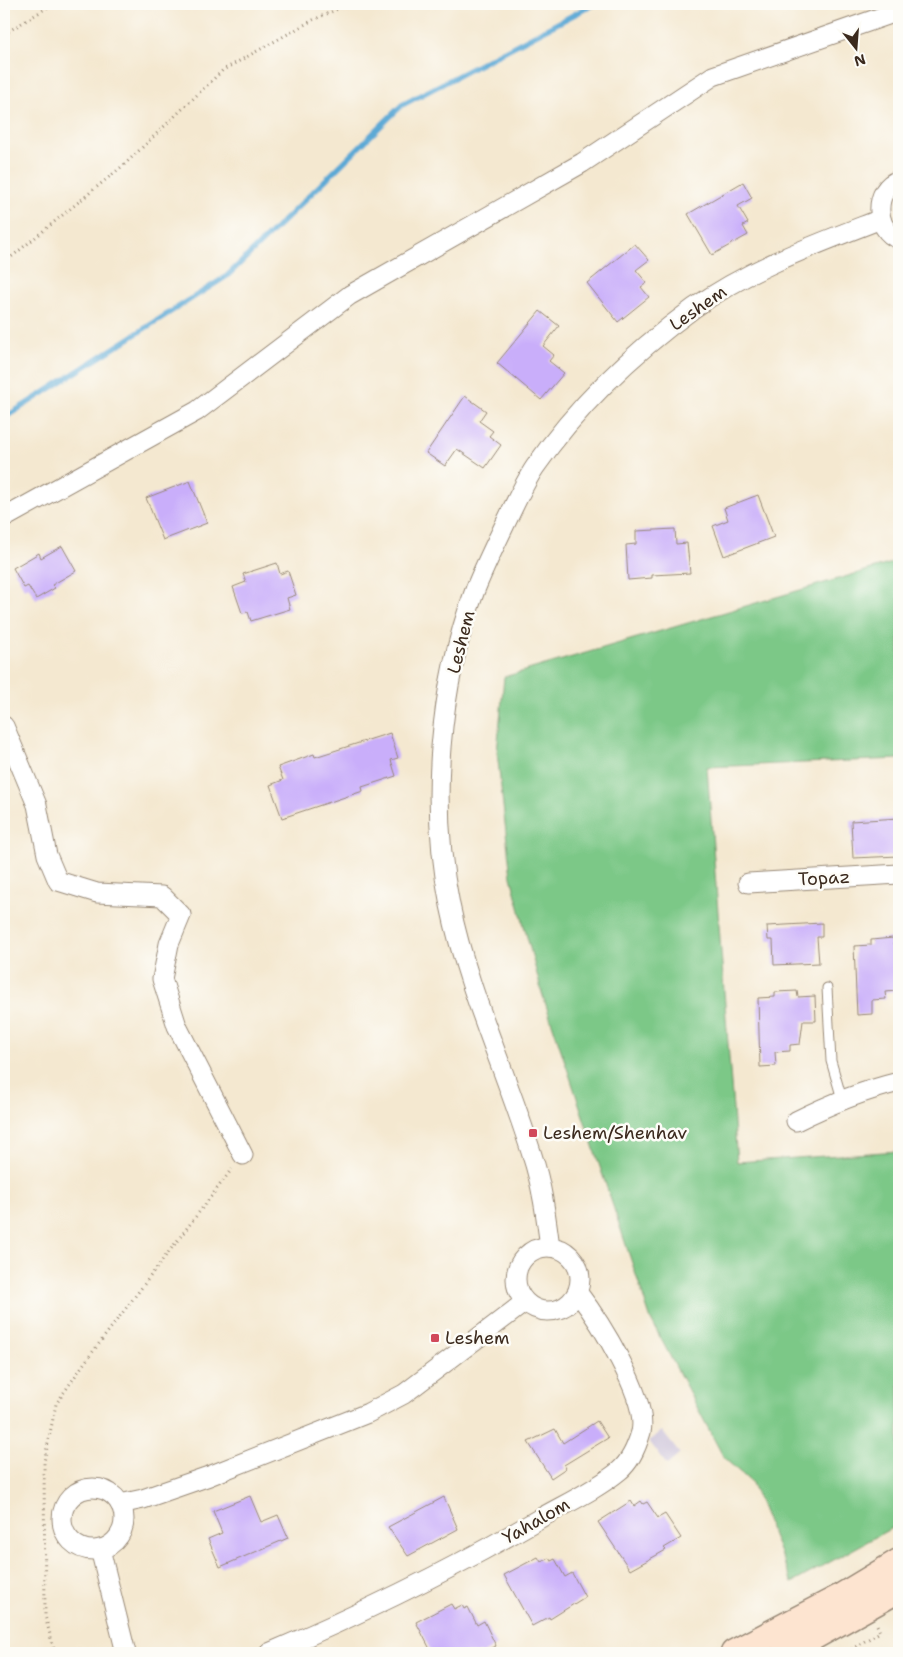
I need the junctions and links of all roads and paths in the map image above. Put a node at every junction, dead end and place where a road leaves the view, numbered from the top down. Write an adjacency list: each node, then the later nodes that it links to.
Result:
1 (53, 4): 4 (path)
2 (349, 4): 8 (path)
3 (899, 11): 9 (street)
4 (4, 34)
5 (899, 180): 6 (street)
6 (880, 219): 7 (street); 18 (street, Leshem)
7 (899, 239)
8 (4, 263)
9 (4, 518)
10 (4, 726): 17 (street)
11 (899, 874): 12 (street, Topaz)
12 (748, 882)
13 (827, 988): 15 (lane)
14 (899, 1082): 15 (street)
15 (842, 1099): 16 (street)
16 (796, 1121)
17 (243, 1155): 26 (path)
18 (550, 1247): 19 (street); 20 (street)
19 (578, 1293): 20 (street); 28 (street, Yahalom)
20 (525, 1302): 21 (street)
21 (120, 1504): 22 (street); 22 (street)
22 (100, 1549): 27 (street)
23 (899, 1562): 29 (main road)
24 (899, 1589): 30 (main road)
25 (876, 1620): 31 (path)
26 (55, 1653)
27 (126, 1653)
28 (269, 1653)
29 (734, 1653)
30 (784, 1653)
31 (852, 1653)

